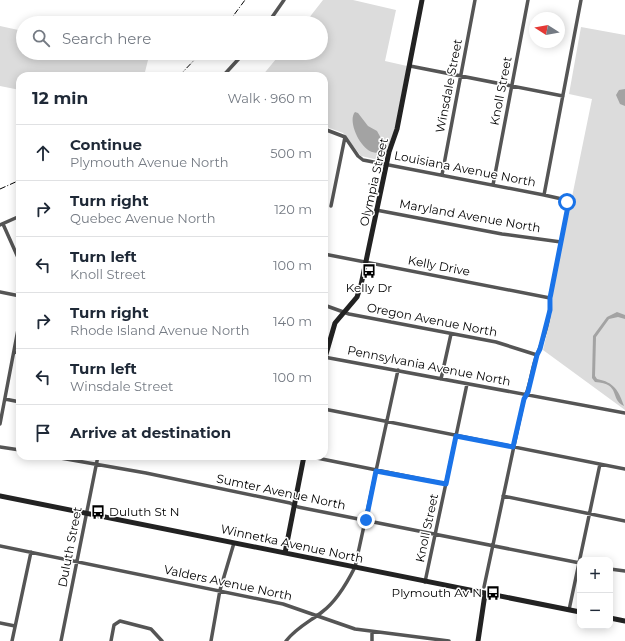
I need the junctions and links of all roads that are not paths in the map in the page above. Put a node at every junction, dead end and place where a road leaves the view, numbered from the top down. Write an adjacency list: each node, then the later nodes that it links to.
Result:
1 (284, 0): 6 (street)
2 (422, 0): 8 (main road, Olympia Street)
3 (475, 0): 10 (street, Winsdale Street)
4 (528, 0): 11 (street, Knoll Street)
5 (581, 0): 12 (street)
6 (273, 16)
7 (238, 60): 9 (street)
8 (410, 66): 10 (street); 15 (main road, Olympia Street)
9 (227, 72)
10 (461, 76): 11 (street); 16 (street, Winsdale Street)
11 (512, 86): 12 (street); 17 (street, Knoll Street)
12 (563, 96): 18 (street)
13 (328, 131): 14 (street)
14 (345, 137): 15 (street, Louisiana Avenue North); 19 (street)
15 (386, 164): 16 (street, Louisiana Avenue North); 20 (main road, Olympia Street)
16 (442, 175): 17 (street, Louisiana Avenue North)
17 (493, 185): 18 (street, Louisiana Avenue North)
18 (544, 195): 23 (street, Louisiana Avenue North)
19 (331, 206)
20 (376, 210): 23 (street, Maryland Avenue North); 26 (main road, Olympia Street)
21 (16, 218): 22 (street)
22 (2, 224): 24 (street)
23 (561, 242): 29 (street)
24 (16, 254)
25 (328, 255): 26 (street, Kelly Drive)
26 (366, 262): 29 (street, Kelly Drive); 31 (main road, Olympia Street)
27 (0, 292): 28 (street)
28 (16, 295)
29 (550, 298): 36 (street)
30 (328, 306): 31 (street, Oregon Avenue North)
31 (344, 312): 32 (street, Oregon Avenue North); 34 (main road, Olympia Street)
32 (451, 334): 36 (street, Oregon Avenue North); 39 (street)
33 (16, 341): 35 (street)
34 (328, 345)
35 (14, 352): 42 (street)
36 (537, 355): 41 (street)
37 (328, 359): 38 (street, Pennsylvania Avenue North)
38 (398, 370): 39 (street, Pennsylvania Avenue North); 46 (street)
39 (441, 379): 40 (street, Pennsylvania Avenue North)
40 (467, 384): 41 (street, Pennsylvania Avenue North); 48 (street, Knoll Street)
41 (526, 395): 45 (street, Pennsylvania Avenue North); 50 (street)
42 (5, 399): 43 (street); 47 (street)
43 (16, 401)
44 (328, 410): 46 (street)
45 (625, 413)
46 (387, 422): 48 (street); 59 (street)
47 (0, 424)
48 (456, 436): 50 (street); 60 (street, Knoll Street)
49 (0, 446): 51 (street)
50 (513, 447): 56 (street); 62 (street)
51 (16, 449)
52 (70, 460): 57 (street, Sumter Avenue North)
53 (98, 460): 57 (street, Duluth Street)
54 (303, 460): 63 (main road)
55 (325, 460): 59 (street)
56 (600, 464): 58 (street); 65 (street)
57 (97, 465): 63 (street, Sumter Avenue North); 64 (street, Duluth Street)
58 (625, 469)
59 (376, 471): 60 (street); 66 (street)
60 (446, 484): 68 (street, Knoll Street)
61 (0, 496): 64 (main road, Winnetka Avenue North)
62 (503, 496): 65 (street); 71 (street)
63 (294, 505): 66 (street, Sumter Avenue North); 73 (main road)
64 (88, 513): 69 (main road, Winnetka Avenue North); 75 (street, Duluth Street)
65 (589, 514): 67 (street); 74 (street)
66 (366, 520): 68 (street, Sumter Avenue North); 77 (street)
67 (625, 521)
68 (435, 534): 71 (street, Sumter Avenue North); 81 (street, Knoll Street)
69 (234, 543): 73 (main road, Winnetka Avenue North); 83 (street)
70 (0, 546): 72 (street, Valders Avenue North)
71 (493, 546): 76 (street, Sumter Avenue North); 82 (street)
72 (31, 552): 75 (street, Valders Avenue North); 91 (street)
73 (284, 553): 77 (main road, Winnetka Avenue North)
74 (580, 557)
75 (78, 561): 83 (street, Valders Avenue North); 94 (street, Duluth Street)
76 (577, 563)
77 (355, 567): 81 (main road, Winnetka Avenue North); 87 (street)
78 (613, 569): 79 (street)
79 (625, 571)
80 (577, 572): 85 (street)
81 (425, 582): 84 (main road, Winnetka Avenue North)
82 (484, 587)
83 (220, 590): 87 (street, Valders Avenue North); 97 (street)
84 (485, 594): 85 (main road, Winnetka Avenue North); 101 (main road)
85 (569, 610): 86 (main road, Winnetka Avenue North)
86 (577, 611)
87 (316, 616): 92 (street, Valders Avenue North); 98 (street)
88 (613, 619): 89 (main road)
89 (625, 621)
90 (0, 623): 91 (street)
91 (15, 626): 93 (street)
92 (372, 632): 99 (street); 100 (street, Valders Avenue North)
93 (12, 641)
94 (61, 641)
95 (111, 641): 96 (street)
96 (162, 641)
97 (211, 641)
98 (286, 641)
99 (372, 641)
100 (449, 641)
101 (478, 641)

